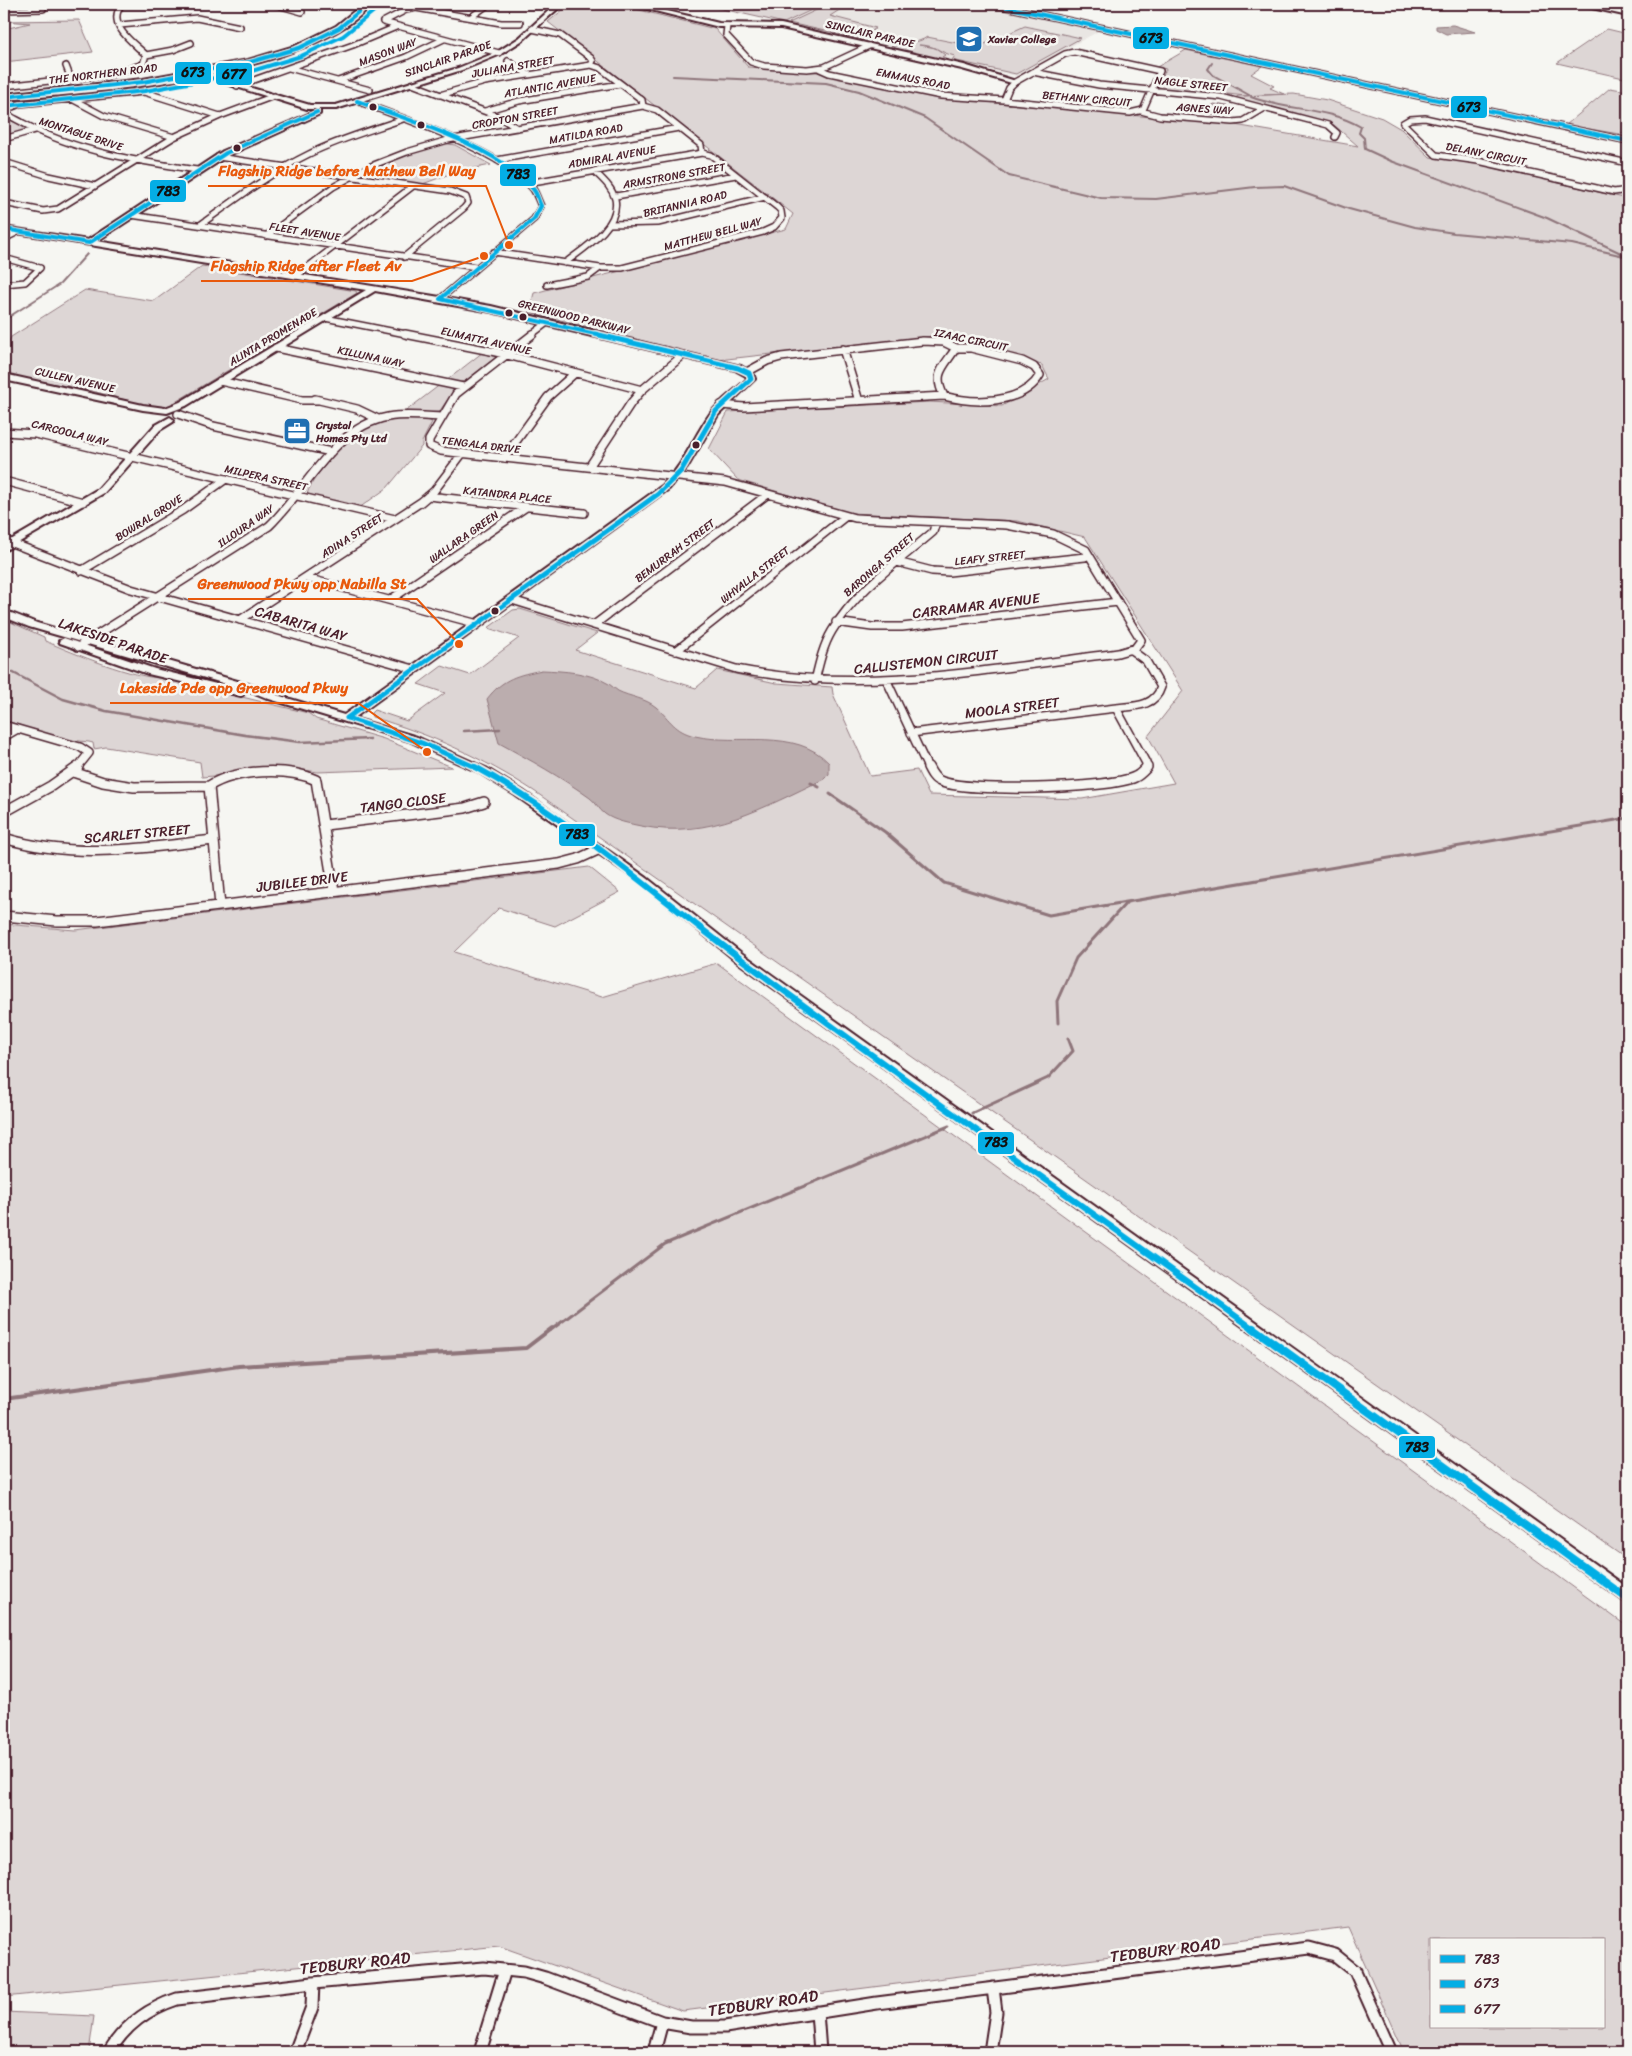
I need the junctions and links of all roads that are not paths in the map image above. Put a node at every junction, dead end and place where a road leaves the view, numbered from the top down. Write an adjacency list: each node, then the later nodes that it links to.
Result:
1 (122, 4): 16 (street)
2 (274, 4): 12 (street)
3 (368, 4): 31 (highway, THE NORTHERN ROAD)
4 (489, 4): 14 (street)
5 (560, 4): 20 (street, SINCLAIR PARADE)
6 (630, 4): 17 (street, SINCLAIR PARADE)
7 (992, 4): 63 (street)
8 (1577, 4): 13 (street)
9 (417, 6): 14 (street); 19 (street)
10 (4, 10): 11 (street)
11 (43, 10)
12 (302, 12)
13 (1628, 14)
14 (470, 17): 15 (street)
15 (520, 23)
16 (120, 26): 18 (street); 25 (street)
17 (727, 26): 23 (street, SINCLAIR PARADE); 30 (street, EMMAUS ROAD)
18 (240, 27)
19 (396, 27): 21 (street); 29 (street)
20 (532, 29): 24 (street, SINCLAIR PARADE); 27 (street, MATTHEW BELL WAY)
21 (444, 39): 24 (street); 35 (street, MASON WAY)
22 (191, 43): 25 (street)
23 (868, 46): 30 (street); 36 (street, SINCLAIR PARADE)
24 (499, 53): 37 (street, SINCLAIR PARADE)
25 (146, 54): 34 (street)
26 (508, 61): 33 (street)
27 (591, 65): 33 (street, JULIANA STREET); 38 (street, MATTHEW BELL WAY)
28 (66, 66): 34 (street)
29 (289, 68): 35 (street); 40 (street)
30 (820, 69): 47 (street, EMMAUS ROAD)
31 (204, 72): 40 (street); 45 (highway, THE NORTHERN ROAD)
32 (1034, 72): 36 (street, BETHANY CIRCUIT); 42 (street, NAGLE STREET); 42 (street, BETHANY CIRCUIT)
33 (528, 74): 43 (street, JULIANA STREET)
34 (71, 79): 39 (street)
35 (338, 81): 41 (street)
36 (1015, 82): 47 (street)
37 (412, 84): 43 (street); 48 (street, SINCLAIR PARADE)
38 (620, 84): 49 (street, MATTHEW BELL WAY); 52 (street, ATLANTIC AVENUE)
39 (4, 86)
40 (237, 86): 44 (street)
41 (370, 90)
42 (1152, 90): 50 (street, NAGLE STREET); 53 (street, BETHANY CIRCUIT)
43 (440, 95): 52 (street)
44 (274, 96): 51 (street); 54 (street)
45 (4, 97)
46 (72, 99): 54 (street, MONTAGUE DRIVE); 58 (street, MONTAGUE DRIVE); 59 (street)
47 (1004, 100): 53 (street, BETHANY CIRCUIT)
48 (357, 101): 51 (street, SINCLAIR PARADE); 55 (street)
49 (643, 106): 56 (street, CROPTON STREET); 57 (street, MATTHEW BELL WAY)
50 (1263, 109): 53 (street, AGNES WAY); 60 (street, NAGLE STREET)
51 (317, 110): 65 (street)
52 (485, 111): 56 (street)
53 (1141, 112)
54 (220, 116): 59 (street)
55 (403, 119): 62 (street); 70 (street)
56 (517, 128): 62 (street, CROPTON STREET)
57 (679, 128): 64 (street, MATTHEW BELL WAY); 67 (street, MATILDA ROAD)
58 (35, 130): 61 (street); 66 (street, MONTAGUE DRIVE)
59 (174, 137): 66 (street)
60 (1335, 137)
61 (4, 139)
62 (454, 139): 67 (street); 74 (street, CROPTON STREET)
63 (1628, 141)
64 (702, 153): 72 (street, ADMIRAL AVENUE); 73 (street, MATTHEW BELL WAY)
65 (218, 157): 70 (street); 71 (street)
66 (134, 160): 71 (street, MONTAGUE DRIVE); 76 (street)
67 (497, 160): 75 (street)
68 (4, 162): 76 (street)
69 (1628, 163): 78 (street, DELANY CIRCUIT)
70 (285, 167): 74 (street); 84 (street)
71 (197, 170): 82 (street)
72 (594, 171): 75 (street, ADMIRAL AVENUE); 79 (street)
73 (736, 175): 79 (street, ARMSTRONG STREET); 80 (street, MATTHEW BELL WAY)
74 (352, 177): 77 (street); 87 (street, CROPTON STREET)
75 (527, 183): 91 (street)
76 (95, 186): 81 (street)
77 (413, 186): 90 (street); 92 (street)
78 (1628, 190)
79 (616, 196): 83 (street)
80 (765, 197): 83 (street, BRITANNIA ROAD); 96 (street, MATTHEW BELL WAY)
81 (4, 203)
82 (132, 215): 84 (street, FLEET AVENUE); 89 (street)
83 (609, 224): 94 (street)
84 (200, 226): 87 (street, FLEET AVENUE)
85 (4, 229): 86 (street, GREENWOOD PARKWAY)
86 (18, 232): 88 (street); 89 (street, GREENWOOD PARKWAY)
87 (266, 236): 90 (street, FLEET AVENUE)
88 (4, 239)
89 (90, 243): 97 (street, GREENWOOD PARKWAY)
90 (335, 246): 92 (street, FLEET AVENUE); 97 (street)
91 (494, 252): 94 (street, MATTHEW BELL WAY); 95 (street)
92 (404, 257): 95 (street, FLEET AVENUE)
93 (4, 258): 98 (street)
94 (565, 263): 96 (street, MATTHEW BELL WAY)
95 (476, 268): 101 (street)
96 (600, 268): 99 (street)
97 (296, 276): 100 (street, GREENWOOD PARKWAY)
98 (4, 284)
99 (547, 285)
100 (374, 288): 101 (street, GREENWOOD PARKWAY); 102 (street, ALINTA PROMENADE)
101 (440, 299): 103 (street, GREENWOOD PARKWAY)
102 (325, 318): 104 (street, ALINTA PROMENADE); 107 (street, ELIMATTA AVENUE)
103 (547, 323): 107 (street, TENGALA DRIVE); 108 (street, GREENWOOD PARKWAY)
104 (276, 348): 113 (street, ALINTA PROMENADE); 115 (street, KILLUNA WAY)
105 (956, 348): 106 (street, IZAAC CIRCUIT); 118 (street); 118 (street, IZAAC CIRCUIT)
106 (843, 349): 110 (street, IZAAC CIRCUIT); 119 (street)
107 (505, 354): 111 (street, ELIMATTA AVENUE); 115 (street, TENGALA DRIVE)
108 (682, 356): 109 (street, GREENWOOD PARKWAY); 116 (street)
109 (723, 367): 110 (street, GREENWOOD PARKWAY); 114 (street, GREENWOOD PARKWAY)
110 (747, 372): 114 (street)
111 (575, 373): 116 (street, ELIMATTA AVENUE); 133 (street)
112 (4, 377): 122 (street, CULLEN AVENUE)
113 (220, 382): 117 (street); 120 (street, ALINTA PROMENADE)
114 (743, 386): 121 (street)
115 (463, 387): 125 (street, TENGALA DRIVE)
116 (642, 390): 134 (street)
117 (285, 395): 127 (street)
118 (944, 396): 119 (street, IZAAC CIRCUIT)
119 (858, 401): 121 (street, IZAAC CIRCUIT)
120 (184, 404): 123 (street, ALINTA PROMENADE); 124 (street, ALINTA PROMENADE)
121 (721, 406): 135 (street)
122 (141, 408): 123 (street, CULLEN AVENUE); 126 (street, CULLEN AVENUE)
123 (165, 410): 124 (street); 126 (street)
124 (175, 416): 126 (street); 128 (street, ALINTA PROMENADE); 130 (street)
125 (441, 417): 127 (street, ILLOURA WAY); 131 (street, TENGALA DRIVE)
126 (154, 418): 128 (street)
127 (378, 419): 130 (street, ILLOURA WAY)
128 (157, 428): 132 (street, ALINTA PROMENADE)
129 (4, 432): 132 (street, CARCOOLA WAY)
130 (331, 452): 139 (street, ILLOURA WAY)
131 (462, 454): 133 (street, TENGALA DRIVE); 140 (street, ADINA STREET)
132 (132, 458): 136 (street, MILPERA STREET); 141 (street, ALINTA PROMENADE)
133 (504, 458): 134 (street, TENGALA DRIVE)
134 (589, 467): 135 (street, TENGALA DRIVE)
135 (677, 477): 138 (street); 156 (street)
136 (226, 479): 139 (street, MILPERA STREET); 152 (street, BOWRAL GROVE)
137 (4, 481): 141 (street)
138 (768, 494): 144 (street); 163 (street, BEMURRAH STREET)
139 (298, 496): 145 (street, MILPERA STREET); 154 (street, ILLOURA WAY)
140 (428, 496): 142 (street, KATANDRA PLACE); 145 (street, ADINA STREET)
141 (83, 502): 147 (street, ALINTA PROMENADE)
142 (526, 507): 143 (street, KATANDRA PLACE); 155 (street, WALLARA GREEN)
143 (584, 513)
144 (846, 516): 146 (street); 167 (street, WHYALLA STREET)
145 (395, 519): 153 (street, ADINA STREET)
146 (936, 522): 148 (street); 150 (street, BARONGA STREET)
147 (7, 544): 152 (street, CABARITA WAY)
148 (1079, 546): 149 (street); 151 (street)
149 (1086, 557): 150 (street, LEAFY STREET); 151 (street)
150 (897, 562): 160 (street, BARONGA STREET)
151 (1095, 567): 157 (street)
152 (81, 571): 154 (street, CABARITA WAY)
153 (306, 578): 155 (street); 159 (street, ADINA STREET)
154 (157, 597): 159 (street, CABARITA WAY); 164 (street, ILLOURA WAY)
155 (390, 600): 161 (street)
156 (512, 600): 161 (street); 163 (street, CALLISTEMON CIRCUIT)
157 (1118, 602): 160 (street, CARRAMAR AVENUE); 166 (street)
158 (4, 613): 162 (street, LAKESIDE PARADE)
159 (240, 620): 168 (street, CABARITA WAY)
160 (836, 622): 169 (street, BARONGA STREET)
161 (478, 624): 168 (street)
162 (33, 625): 164 (street, LAKESIDE PARADE); 165 (street, LAKESIDE PARADE)
163 (594, 625): 167 (street, CALLISTEMON CIRCUIT)
164 (88, 640): 165 (street, ILLOURA WAY); 171 (street, LAKESIDE PARADE)
165 (78, 647): 171 (street, LAKESIDE PARADE)
166 (1131, 650): 170 (street, CALLISTEMON CIRCUIT); 172 (street, MOOLA STREET)
167 (676, 651): 169 (street, CALLISTEMON CIRCUIT)
168 (414, 669): 173 (street)
169 (816, 681): 170 (street, CALLISTEMON CIRCUIT)
170 (887, 681): 176 (street)
171 (273, 697): 173 (street, LAKESIDE PARADE)
172 (1116, 708): 176 (street, MOOLA STREET); 176 (street)
173 (347, 718): 185 (street, LAKESIDE PARADE)
174 (4, 725): 175 (street)
175 (16, 730): 177 (street); 178 (street)
176 (911, 733)
177 (4, 737)
178 (73, 772): 179 (street); 181 (street)
179 (209, 786): 182 (street); 184 (street)
180 (484, 802): 182 (street, TANGO CLOSE)
181 (4, 812)
182 (324, 825): 186 (street)
183 (4, 838): 184 (street, SCARLET STREET)
184 (214, 840): 187 (street)
185 (600, 849): 186 (street, JUBILEE DRIVE); 189 (street, LAKESIDE PARADE)
186 (334, 891): 187 (street, JUBILEE DRIVE)
187 (220, 906): 188 (street, JUBILEE DRIVE)
188 (4, 916)
189 (1624, 1595)
190 (505, 1970): 191 (street, TEDBURY ROAD); 194 (street, TEDBURY ROAD); 197 (street)
191 (313, 1983): 195 (street, TEDBURY ROAD); 196 (street)
192 (993, 1988): 193 (street, TEDBURY ROAD); 200 (street); 201 (street, TEDBURY ROAD)
193 (817, 2012): 194 (street, TEDBURY ROAD); 199 (street)
194 (662, 2022): 198 (street)
195 (109, 2052)
196 (295, 2052)
197 (480, 2052)
198 (654, 2052)
199 (820, 2052)
200 (990, 2052)
201 (1391, 2052)

